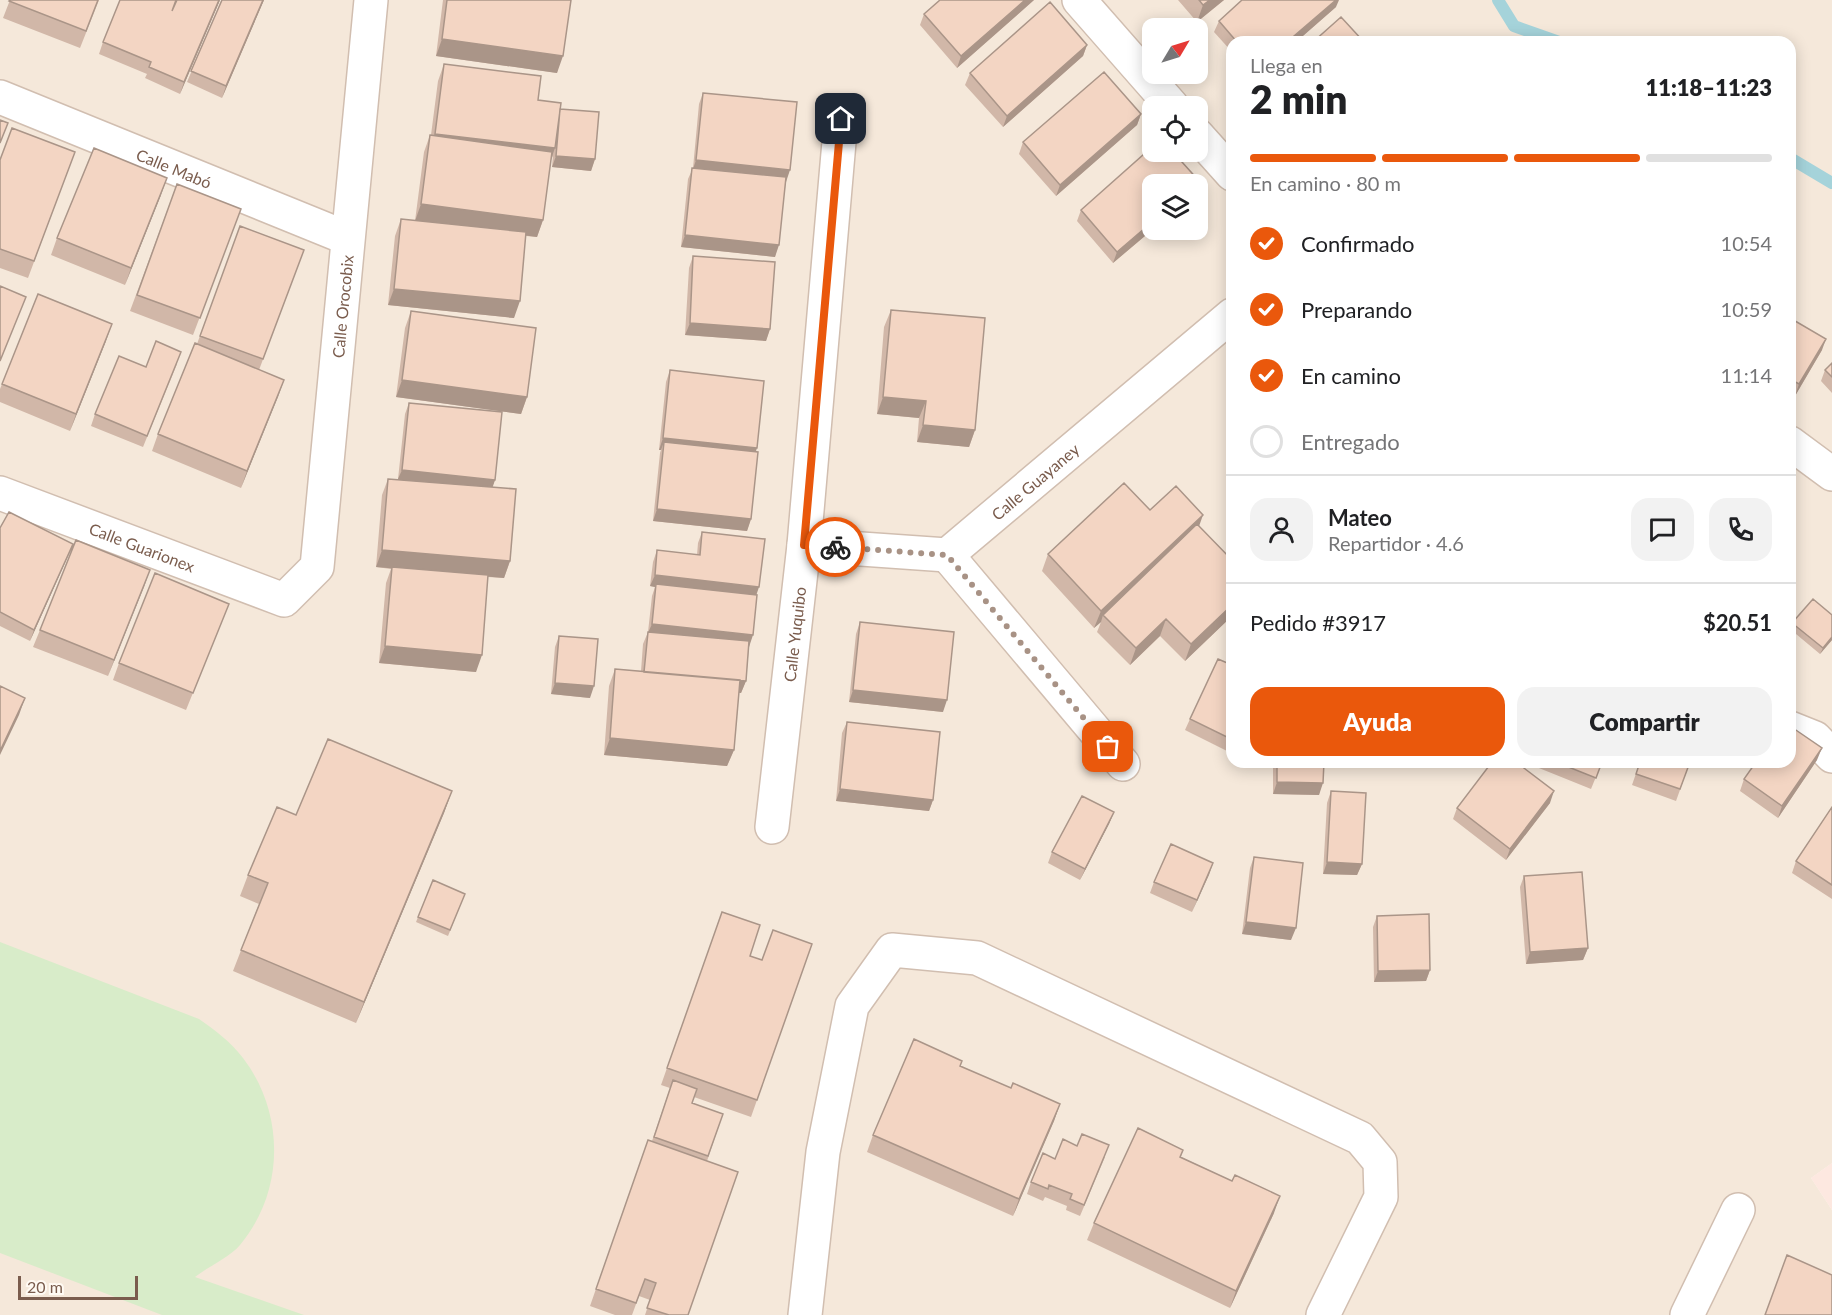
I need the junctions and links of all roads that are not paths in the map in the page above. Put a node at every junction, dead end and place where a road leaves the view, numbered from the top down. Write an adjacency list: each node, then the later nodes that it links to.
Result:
1 (371, 0): 8 (street, Calle Orocobix)
2 (1079, 0): 3 (street)
3 (1163, 96)
4 (0, 97): 8 (street, Calle Mabó)
5 (841, 119): 13 (street, Calle Yuquibo)
6 (1208, 147): 7 (street)
7 (1226, 167)
8 (347, 238): 15 (street, Calle Orocobix)
9 (1226, 320): 14 (street, Calle Guayaney)
10 (1796, 447): 11 (street)
11 (1832, 474)
12 (0, 493): 15 (street, Calle Guarionex)
13 (804, 545): 14 (street); 19 (street, Calle Yuquibo)
14 (947, 555): 18 (street)
15 (284, 600)
16 (1796, 730): 17 (street)
17 (1832, 756)
18 (1123, 764)
19 (772, 827)
20 (1738, 1210): 23 (street)
21 (805, 1315): 22 (street)
22 (1323, 1315)
23 (1688, 1315)

